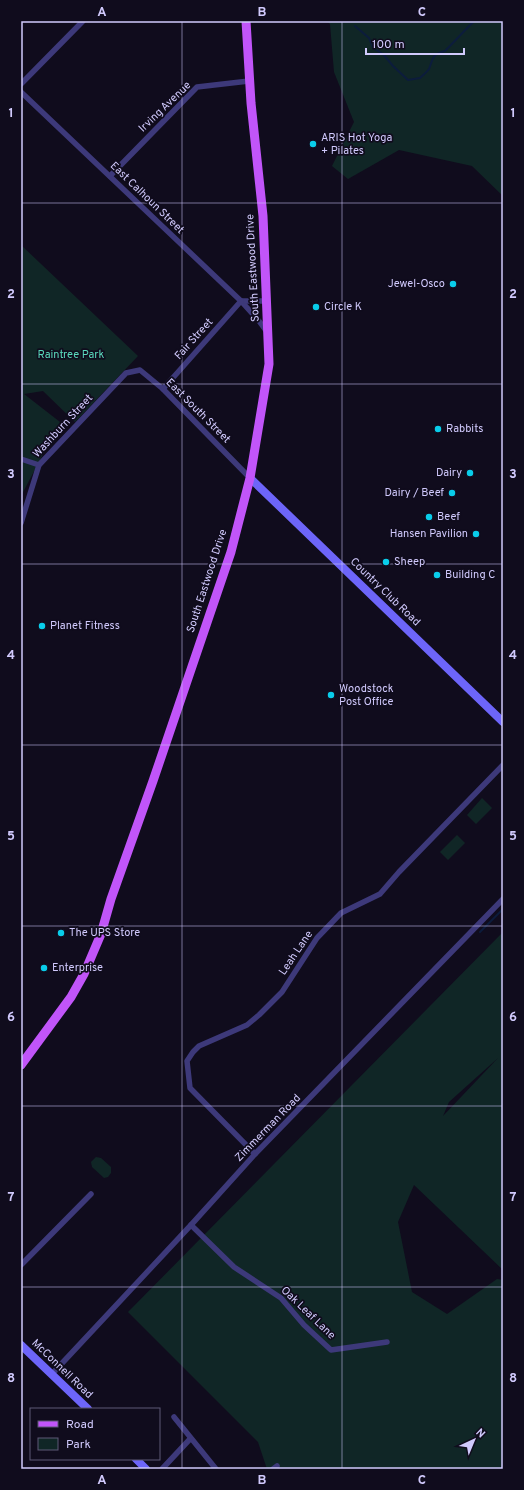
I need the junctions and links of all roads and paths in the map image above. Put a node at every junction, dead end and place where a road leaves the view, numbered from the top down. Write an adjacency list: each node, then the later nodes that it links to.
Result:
1 (83, 21): 4 (street)
2 (246, 21): 3 (main road, South Eastwood Drive)
3 (249, 81): 6 (street, Irving Avenue); 7 (main road, South Eastwood Drive)
4 (21, 84)
5 (21, 92): 6 (street, East Calhoun Street)
6 (110, 176): 8 (street, East Calhoun Street)
7 (266, 300): 8 (street); 9 (main road, South Eastwood Drive)
8 (241, 301): 9 (street, East Calhoun Street); 11 (street, Fair Street)
9 (268, 334): 14 (main road, South Eastwood Drive)
10 (126, 373): 11 (street, East South Street); 13 (street, Washburn Street)
11 (163, 389): 14 (street, East South Street)
12 (21, 459): 13 (street)
13 (39, 465): 15 (street, Washburn Street)
14 (250, 478): 16 (street, Country Club Road); 19 (main road, South Eastwood Drive)
15 (21, 523)
16 (503, 722)
17 (503, 765): 20 (street, Leah Lane)
18 (503, 899): 20 (street, Zimmerman Road)
19 (21, 1065)
20 (255, 1154): 22 (street, Zimmerman Road)
21 (91, 1194): 23 (street)
22 (191, 1226): 24 (street, Oak Leaf Lane); 26 (street, Zimmerman Road)
23 (21, 1265)
24 (387, 1342)
25 (21, 1345): 26 (street, McConnell Road)
26 (52, 1374): 27 (street, McConnell Road)
27 (87, 1408)
28 (174, 1417): 29 (street)
29 (190, 1439): 32 (street); 33 (street)
30 (137, 1460): 31 (street)
31 (146, 1469)
32 (162, 1469)
33 (216, 1469)

